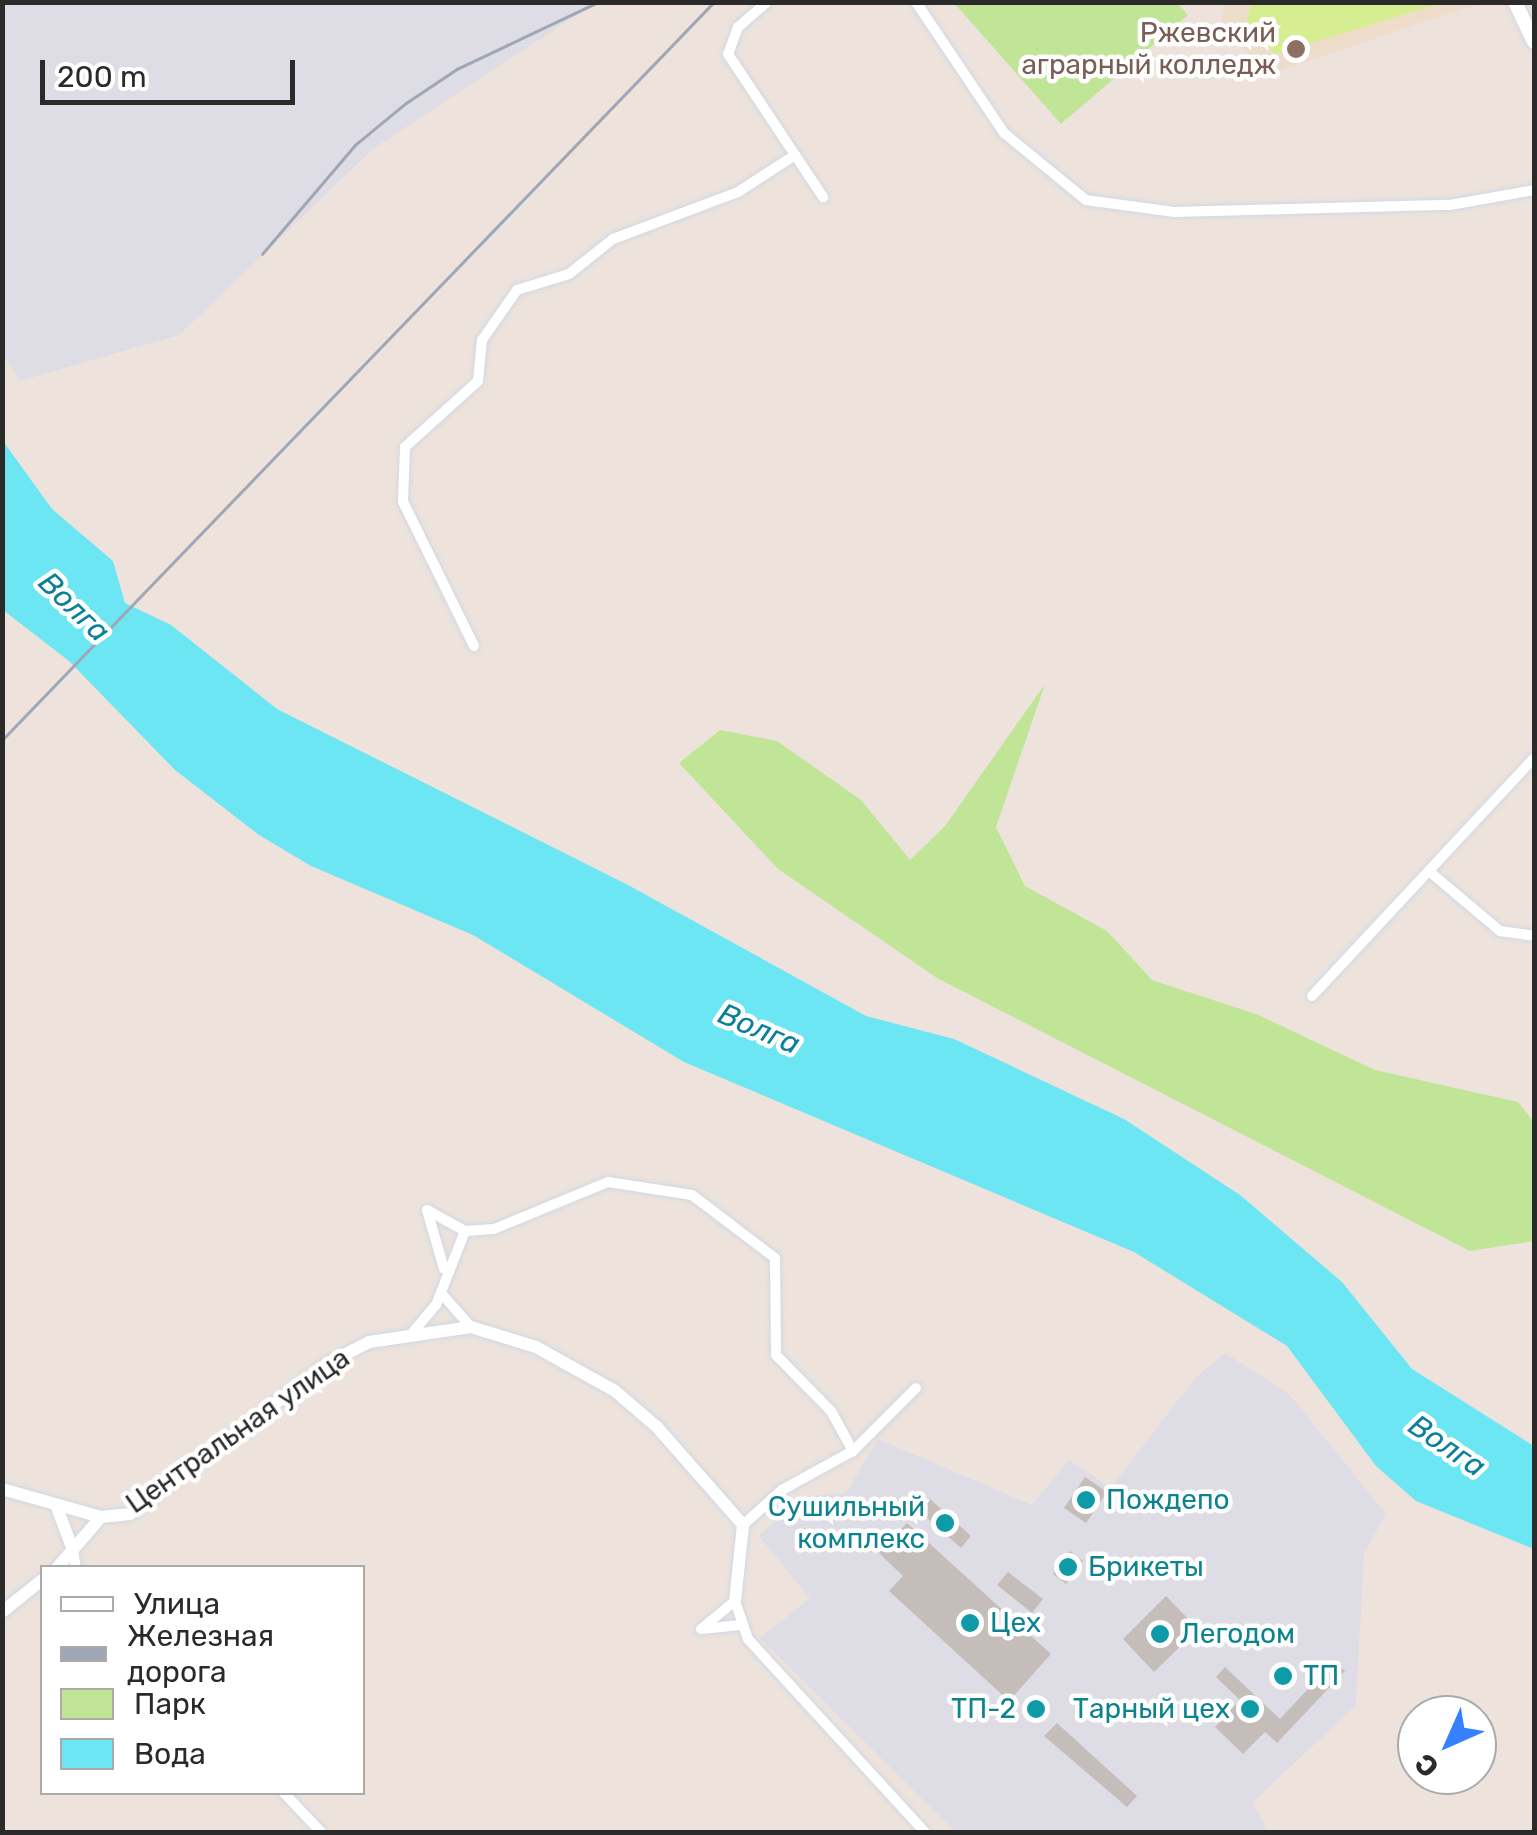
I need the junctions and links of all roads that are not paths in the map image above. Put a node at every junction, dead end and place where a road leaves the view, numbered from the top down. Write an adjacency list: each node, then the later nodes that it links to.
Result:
1 (766, 2): 5 (street)
2 (916, 2): 6 (street)
3 (1515, 2): 4 (main road)
4 (1534, 42)
5 (795, 155): 7 (street); 8 (street)
6 (1534, 190)
7 (823, 197)
8 (474, 646)
9 (1534, 758): 10 (street)
10 (1430, 872): 11 (street); 12 (street)
11 (1534, 936)
12 (1312, 996)
13 (465, 1231): 14 (street); 14 (street); 19 (street)
14 (444, 1269): 15 (street)
15 (441, 1292): 16 (street); 17 (street)
16 (471, 1327): 17 (street, Центральная улица); 23 (street, Центральная улица)
17 (414, 1332): 22 (street, Центральная улица)
18 (916, 1388): 19 (street)
19 (854, 1451): 23 (street)
20 (2, 1489): 21 (street, Центральная улица)
21 (56, 1505): 22 (street, Центральная улица); 24 (street)
22 (102, 1517): 24 (street)
23 (743, 1525): 28 (street)
24 (73, 1550): 25 (street); 26 (street)
25 (59, 1565)
26 (76, 1565)
27 (40, 1582): 29 (street)
28 (734, 1601): 30 (street); 30 (street)
29 (2, 1612)
30 (740, 1625): 33 (street)
31 (286, 1795): 32 (street)
32 (320, 1832)
33 (925, 1832)

